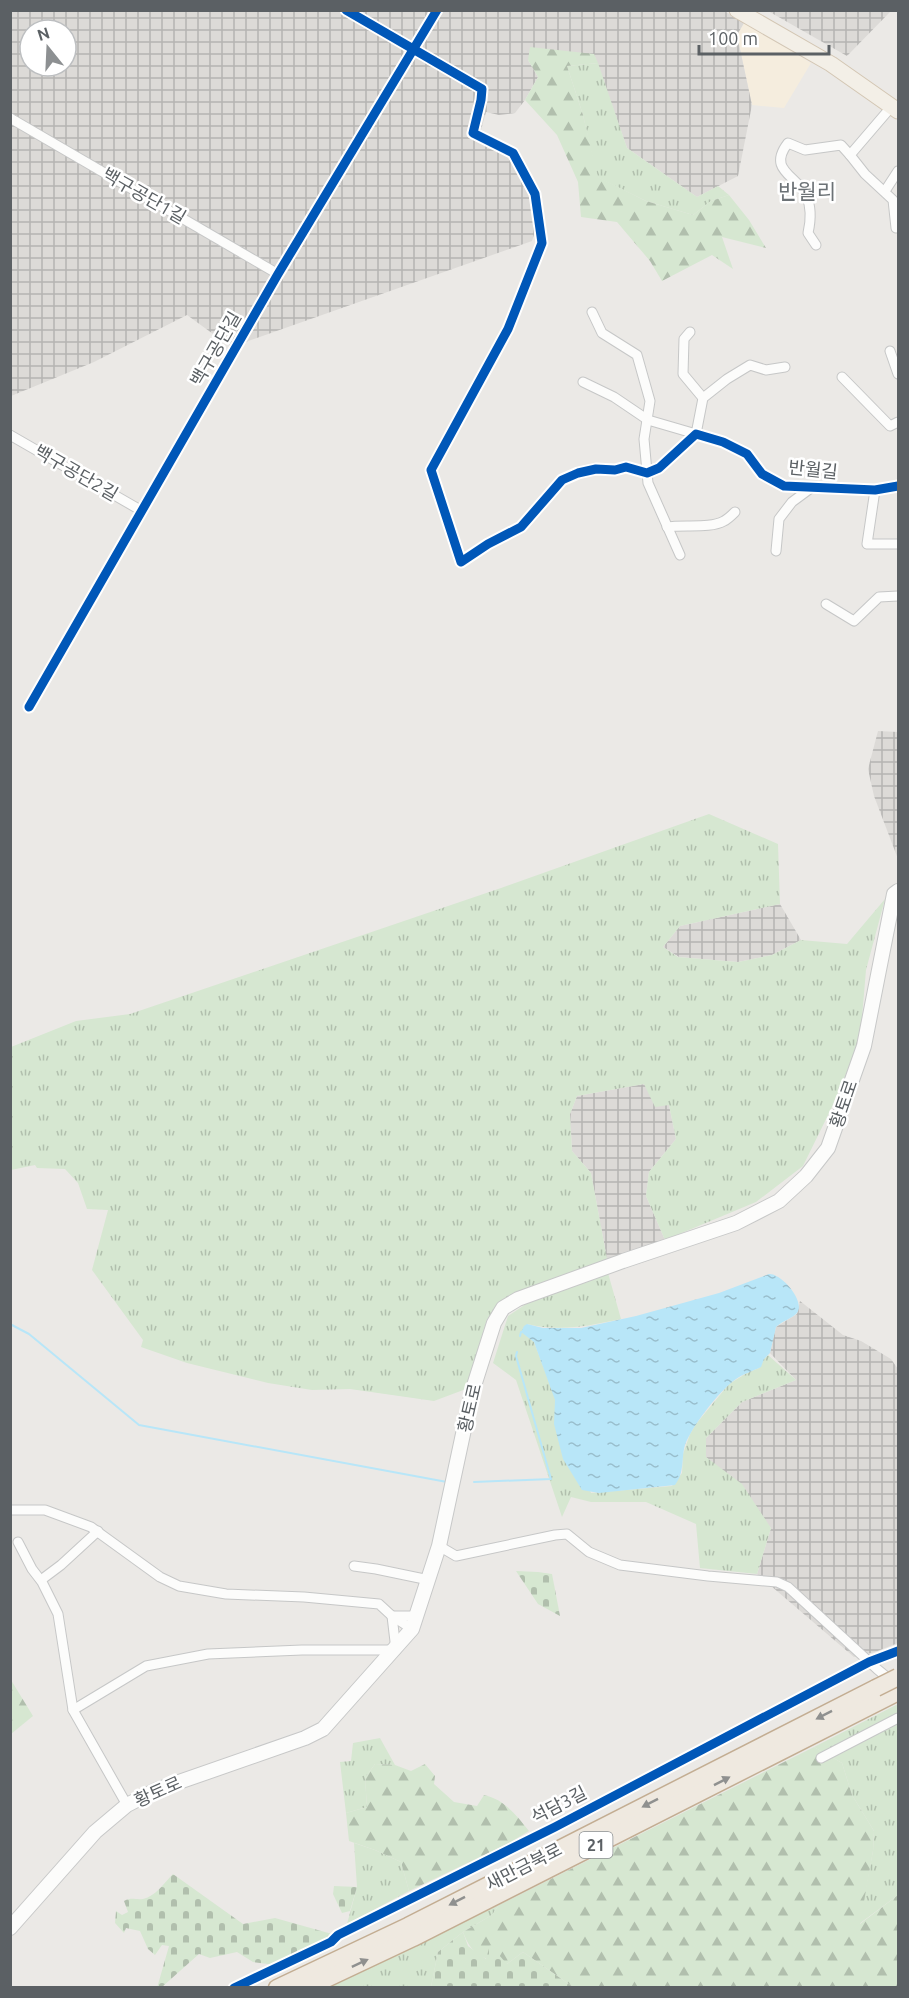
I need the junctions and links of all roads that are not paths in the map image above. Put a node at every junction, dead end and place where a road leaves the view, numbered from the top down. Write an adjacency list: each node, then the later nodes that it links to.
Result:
1 (346, 10): 5 (street)
2 (437, 10): 5 (street, 백구공단길)
3 (737, 10): 6 (main road)
4 (754, 10): 6 (main road)
5 (413, 50): 13 (street, 백구공단길); 26 (street)
6 (896, 106): 8 (street)
7 (10, 118): 13 (street, 백구공단1길)
8 (850, 155): 10 (street); 12 (street)
9 (898, 171): 10 (street)
10 (885, 191): 11 (street)
11 (896, 228)
12 (816, 245)
13 (278, 274): 30 (street, 백구공단길)
14 (592, 312): 22 (street)
15 (690, 332): 21 (street)
16 (890, 351): 18 (street)
17 (785, 367): 21 (street)
18 (898, 374)
19 (842, 377): 23 (street)
20 (584, 382): 22 (street, 반월길)
21 (703, 398): 24 (street)
22 (648, 420): 24 (street, 반월길); 26 (street)
23 (898, 422)
24 (696, 434): 26 (street); 28 (street, 반월길)
25 (10, 435): 30 (street, 백구공단2길)
26 (647, 473): 32 (street)
27 (898, 486): 29 (street, 반월길)
28 (811, 488): 29 (street, 반월길); 34 (street)
29 (875, 490): 33 (street)
30 (142, 511): 38 (street, 백구공단길)
31 (735, 512): 32 (street)
32 (667, 527): 35 (street)
33 (898, 544)
34 (776, 551)
35 (680, 555)
36 (898, 596): 37 (street)
37 (826, 604)
38 (29, 707)
39 (898, 891): 43 (main road, 황토로)
40 (10, 1510): 41 (street)
41 (98, 1531): 45 (street); 47 (street)
42 (18, 1542): 45 (street)
43 (439, 1546): 46 (main road, 황토로); 51 (street)
44 (354, 1566): 46 (street)
45 (41, 1580): 56 (street)
46 (429, 1580): 48 (main road, 황토로)
47 (392, 1616): 48 (street); 48 (street); 49 (street)
48 (415, 1623): 49 (main road, 황토로)
49 (396, 1650): 56 (street); 59 (main road, 황토로)
50 (898, 1651): 51 (street, 석담3길)
51 (869, 1662): 53 (street); 61 (street, 석담3길)
52 (898, 1677): 55 (highway, 새만금북로 / 21, bridge)
53 (898, 1686)
54 (898, 1692): 55 (highway, 새만금북로 / 21)
55 (880, 1694): 62 (highway, 새만금북로 / 21, one-way to 62); 63 (highway, 새만금북로 / 21, one-way to 55)
56 (74, 1710): 59 (street)
57 (898, 1718): 58 (street)
58 (821, 1758)
59 (127, 1805): 60 (main road, 황토로)
60 (10, 1928)
61 (234, 1988)
62 (277, 1988)
63 (308, 1988)

